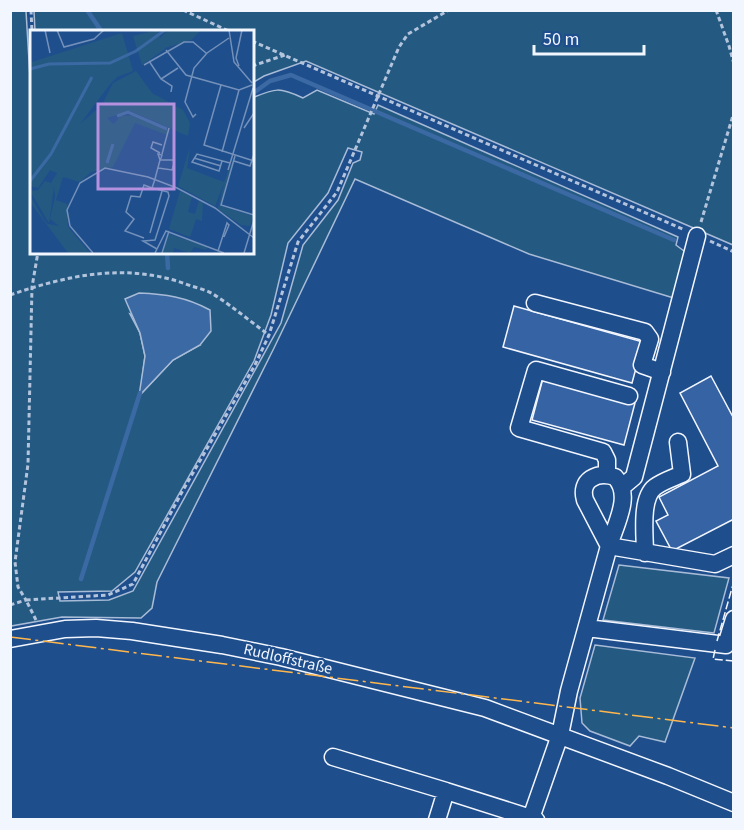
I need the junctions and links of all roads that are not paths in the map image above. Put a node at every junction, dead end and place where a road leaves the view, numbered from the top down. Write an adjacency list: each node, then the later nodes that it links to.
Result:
1 (698, 236): 3 (street)
2 (535, 303): 3 (street)
3 (662, 372): 7 (street)
4 (629, 396): 6 (street)
5 (678, 442): 9 (street)
6 (607, 474): 7 (street); 8 (street)
7 (622, 487): 8 (street)
8 (609, 546): 9 (street); 12 (street)
9 (645, 553): 10 (street)
10 (734, 555)
11 (734, 620): 12 (street)
12 (587, 628): 14 (street)
13 (10, 639): 14 (street, Rudloffstraße)
14 (560, 735): 17 (street, Rudloffstraße); 19 (street)
15 (333, 757): 16 (street)
16 (446, 791): 18 (street); 19 (street)
17 (734, 803)
18 (437, 819)
19 (533, 819)

